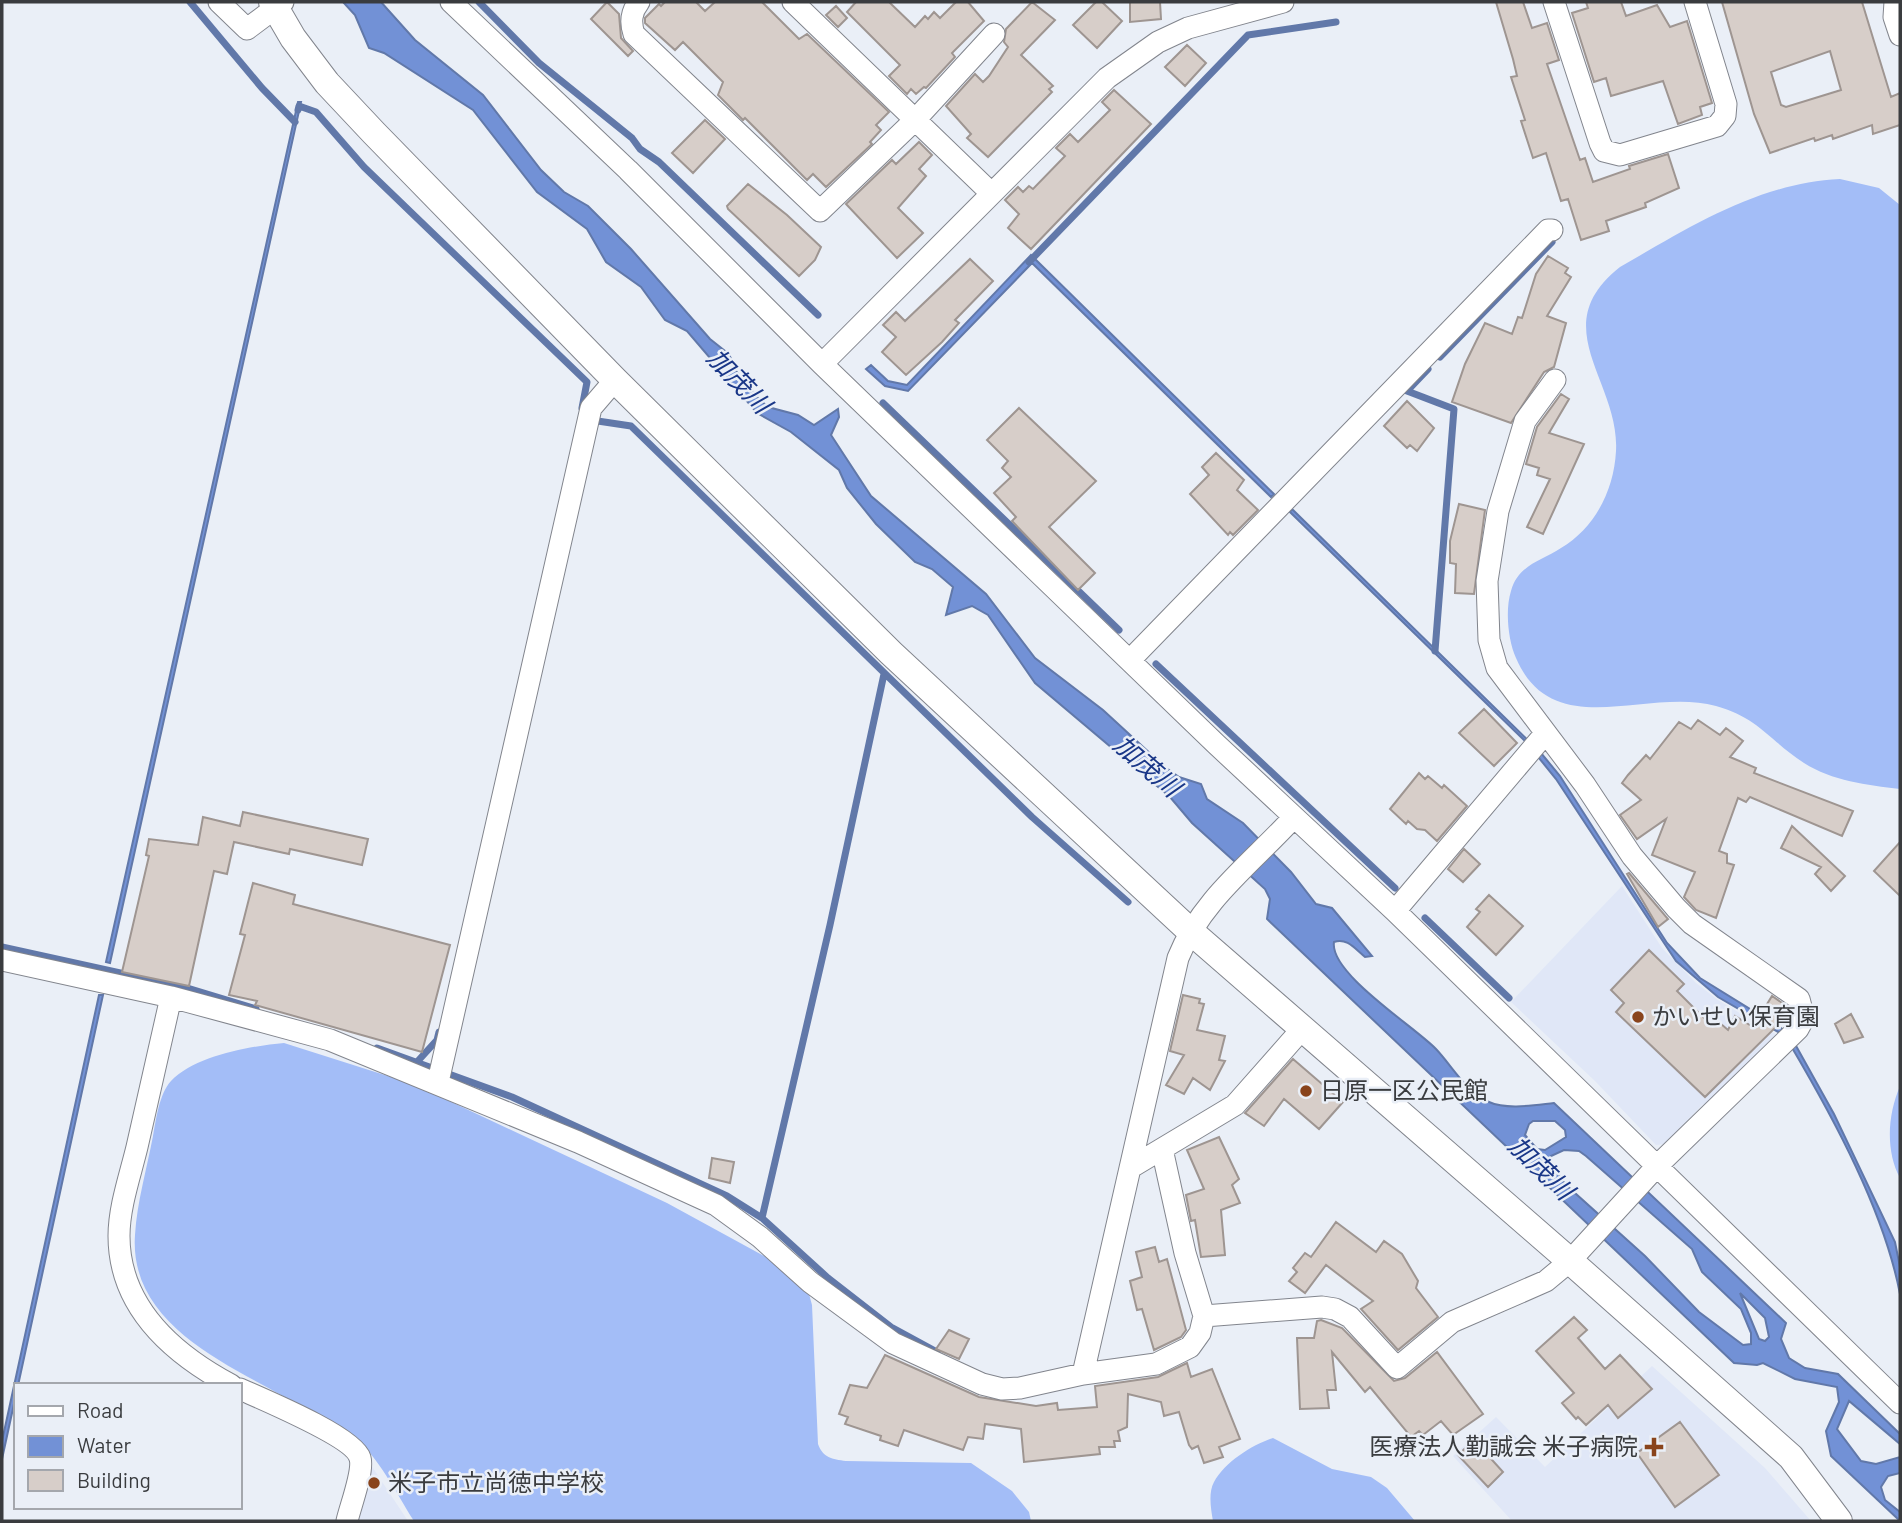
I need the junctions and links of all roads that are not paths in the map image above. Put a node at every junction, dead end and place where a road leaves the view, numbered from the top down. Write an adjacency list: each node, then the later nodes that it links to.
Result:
1 (219, 2): 9 (street)
2 (451, 2): 15 (street)
3 (639, 2): 12 (street)
4 (793, 2): 12 (street)
5 (1283, 2): 13 (street)
6 (1555, 2): 7 (street)
7 (1695, 2)
8 (1895, 2): 11 (street)
9 (277, 3): 16 (street)
10 (994, 34): 12 (street)
11 (1900, 35)
12 (915, 120): 13 (street)
13 (990, 192): 15 (street)
14 (1552, 230): 18 (street)
15 (822, 364): 18 (street)
16 (615, 380): 22 (street); 26 (street)
17 (1555, 380): 19 (street)
18 (1131, 659): 20 (street)
19 (1536, 745): 21 (street); 29 (street)
20 (1288, 824): 21 (street); 22 (street)
21 (1395, 911): 29 (street)
22 (1189, 930): 25 (street); 28 (street)
23 (2, 960): 24 (street)
24 (171, 997): 26 (street); 33 (street)
25 (1302, 1029): 27 (street); 30 (street)
26 (438, 1082): 32 (street)
27 (1162, 1149): 28 (street); 31 (street)
28 (1130, 1168): 32 (street)
29 (1653, 1172): 30 (street); 35 (street)
30 (1577, 1253): 31 (street); 37 (street)
31 (1204, 1315): 32 (street)
32 (1083, 1374)
33 (227, 1383)
34 (242, 1390): 36 (street)
35 (1900, 1403)
36 (347, 1521)
37 (1839, 1521)

